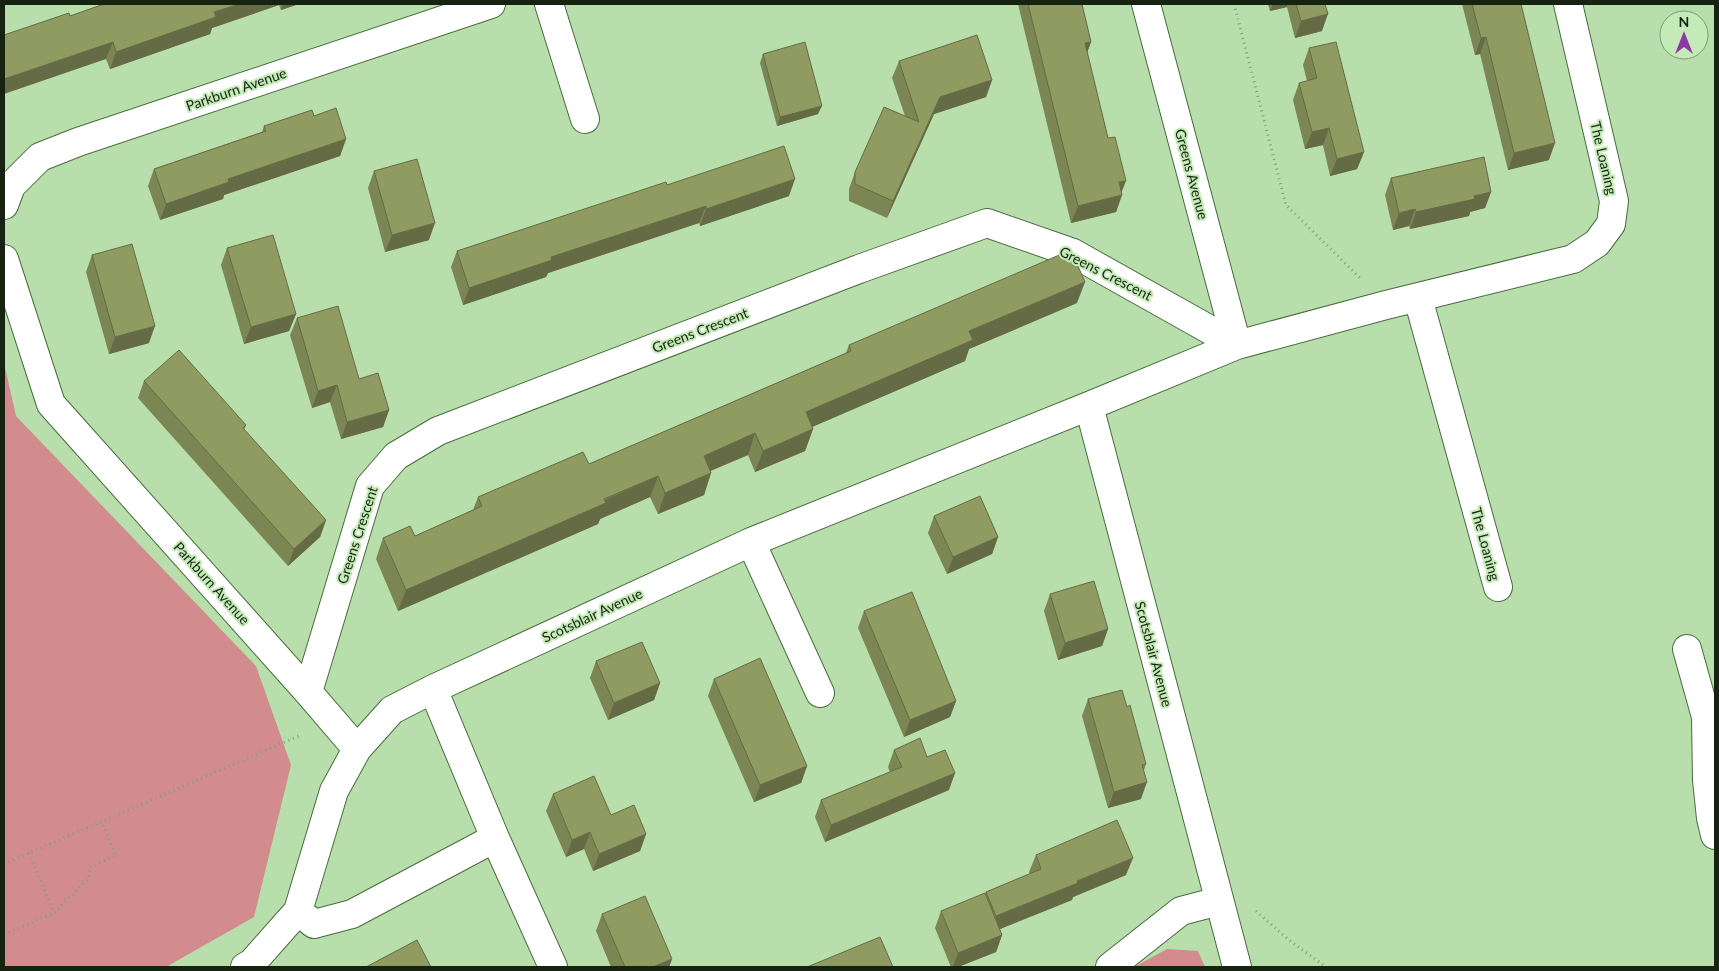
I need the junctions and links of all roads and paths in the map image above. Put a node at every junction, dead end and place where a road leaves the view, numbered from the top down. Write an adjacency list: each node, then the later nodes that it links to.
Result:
1 (491, 4): 7 (street, Parkburn Avenue)
2 (549, 4): 6 (street)
3 (1146, 4): 11 (street, Greens Avenue)
4 (1234, 4): 10 (path)
5 (1568, 4): 9 (street, The Loaning)
6 (585, 119)
7 (4, 204)
8 (4, 259): 17 (street, Parkburn Avenue)
9 (1418, 298): 10 (street, The Loaning); 14 (street, The Loaning)
10 (1386, 305): 11 (street, The Loaning)
11 (1237, 345): 12 (street, Scotsblair Avenue); 17 (street, Greens Crescent)
12 (1089, 406): 13 (street, Scotsblair Avenue); 27 (street, Scotsblair Avenue)
13 (751, 542): 16 (street, Scotsblair Avenue); 18 (street)
14 (1498, 587)
15 (1688, 649): 19 (street)
16 (433, 689): 21 (street, Scotsblair Avenue); 24 (street)
17 (308, 692): 20 (street, Parkburn Avenue)
18 (820, 693)
19 (1711, 716): 23 (street)
20 (333, 721): 21 (street, Parkburn Avenue); 22 (path)
21 (357, 749): 28 (street)
22 (102, 822): 25 (path); 29 (path)
23 (1715, 835)
24 (495, 838): 28 (street); 32 (street)
25 (29, 853): 26 (path); 29 (path)
26 (4, 864)
27 (1219, 901): 33 (street); 34 (street, Scotsblair Avenue); 35 (path)
28 (298, 911): 31 (street)
29 (54, 913): 30 (path)
30 (4, 934)
31 (245, 967)
32 (553, 967)
33 (1110, 967)
34 (1237, 967)
35 (1326, 967)

